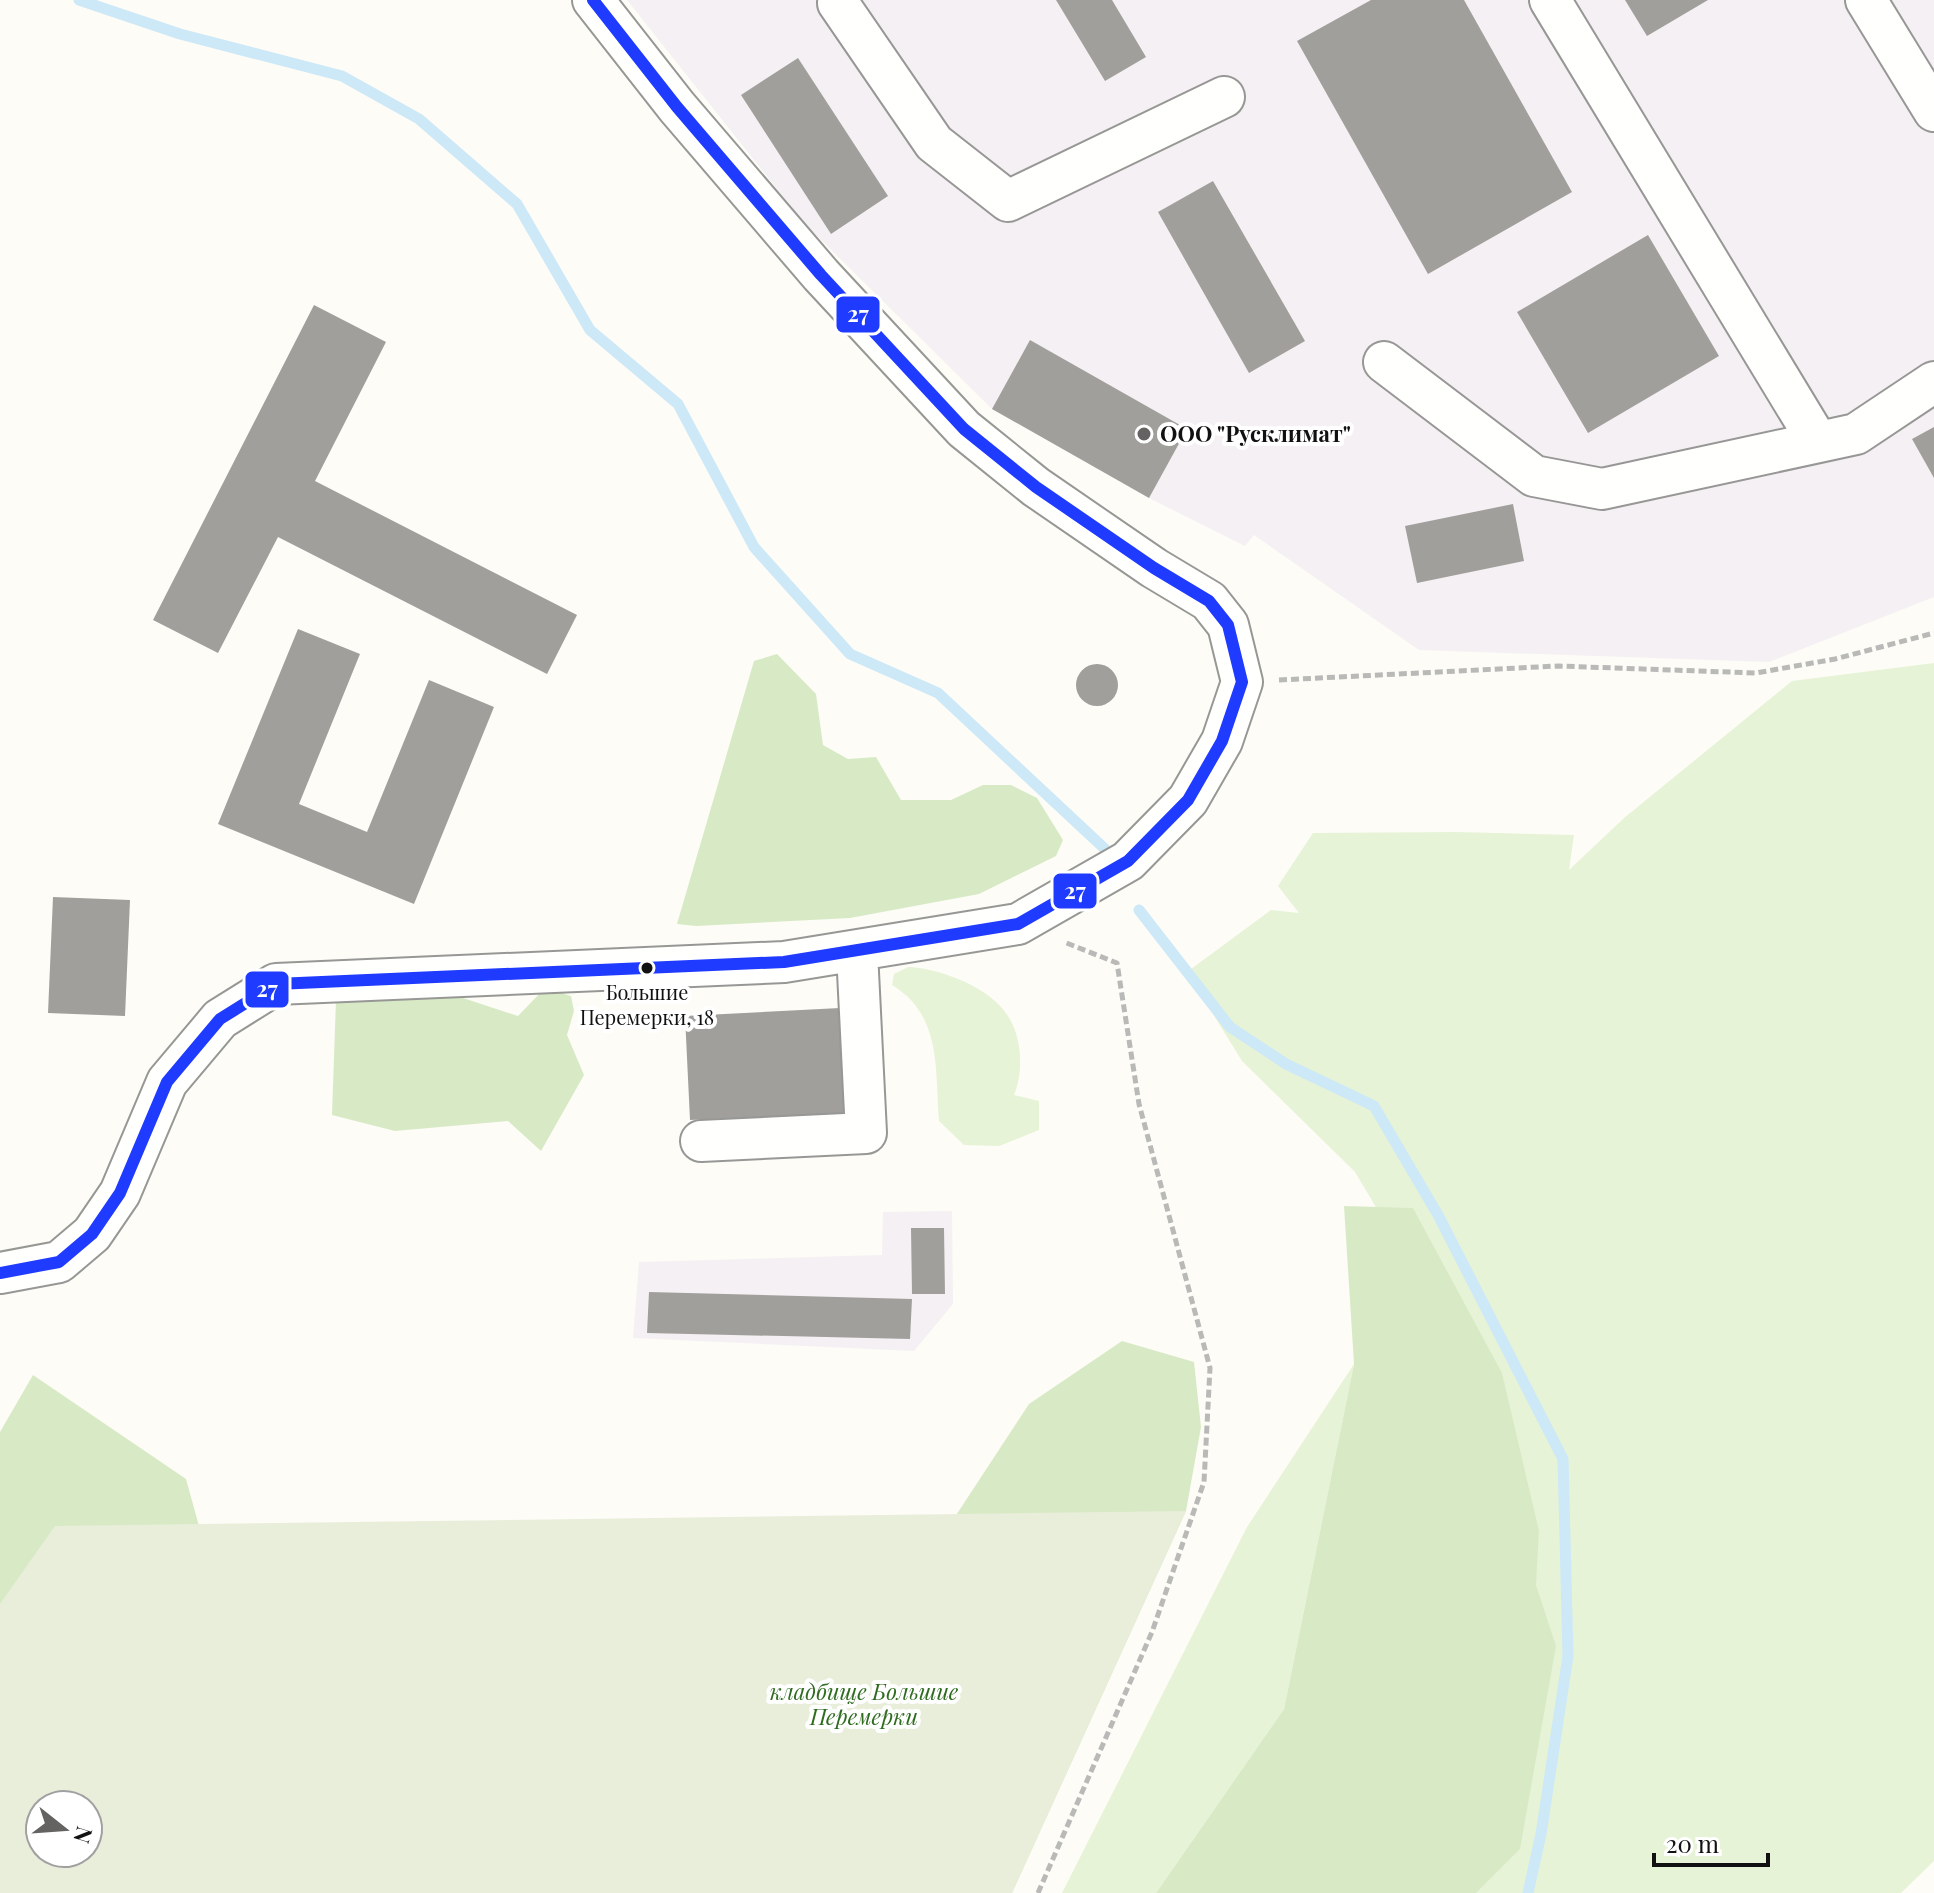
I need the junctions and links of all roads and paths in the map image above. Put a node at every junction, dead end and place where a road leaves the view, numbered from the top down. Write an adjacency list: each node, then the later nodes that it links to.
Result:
1 (593, 0): 11 (street)
2 (840, 0): 5 (street)
3 (1550, 0): 9 (street)
4 (1866, 0): 6 (street)
5 (1224, 97)
6 (1934, 111)
7 (1384, 362): 9 (street)
8 (1934, 382): 9 (street)
9 (1818, 442)
10 (1934, 633): 11 (path)
11 (1242, 682): 12 (street)
12 (1018, 924): 13 (street); 16 (path)
13 (857, 952): 14 (street); 15 (street)
14 (701, 1141)
15 (0, 1273)
16 (1038, 1893)

